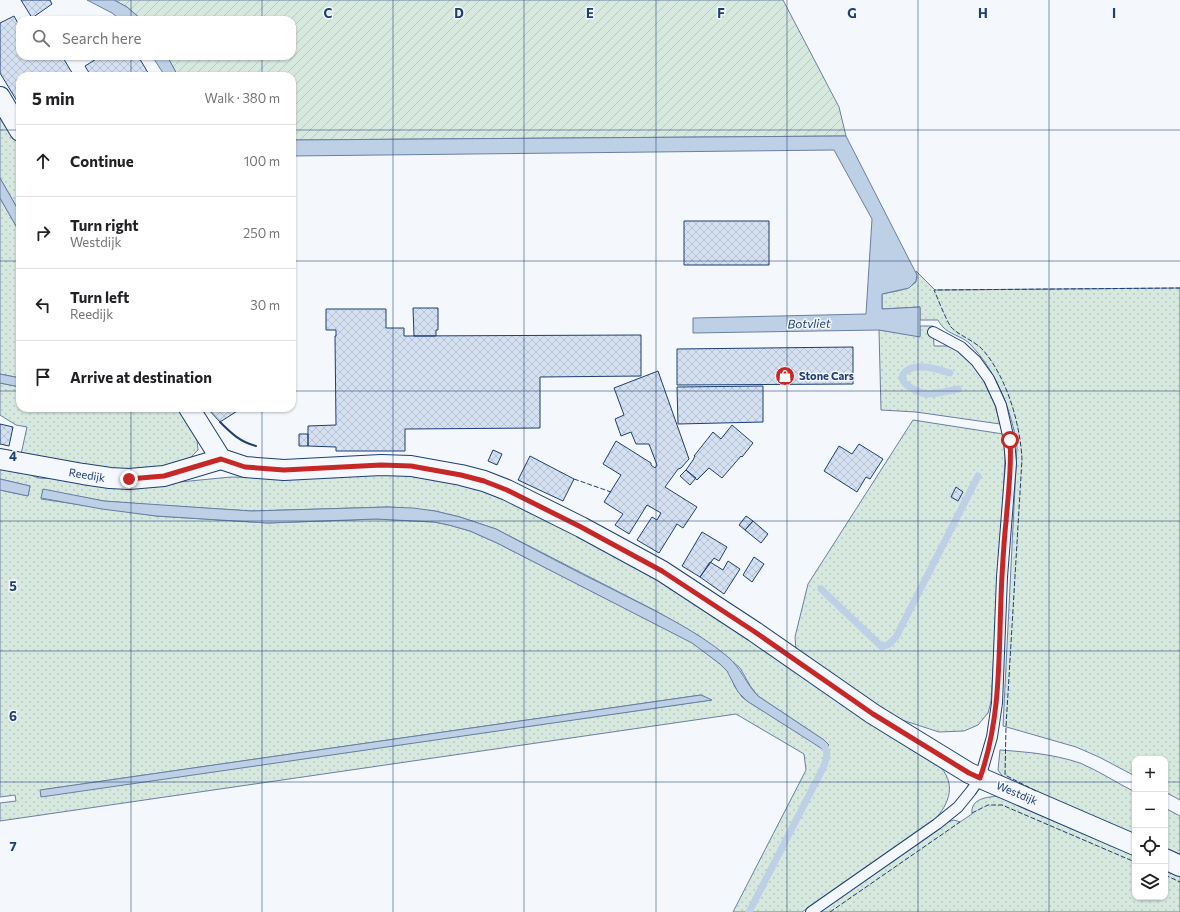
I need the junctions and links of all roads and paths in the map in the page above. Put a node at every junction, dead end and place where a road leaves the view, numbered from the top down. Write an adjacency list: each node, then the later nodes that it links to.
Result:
1 (0, 97): 2 (street)
2 (16, 124)
3 (933, 332): 7 (lane)
4 (192, 412): 6 (street)
5 (0, 459): 6 (street, Reedijk)
6 (221, 459): 7 (street, Westdijk)
7 (980, 778): 8 (street, Westdijk); 11 (lane)
8 (1132, 844)
9 (1168, 860): 10 (street)
10 (1180, 866)
11 (811, 912)

